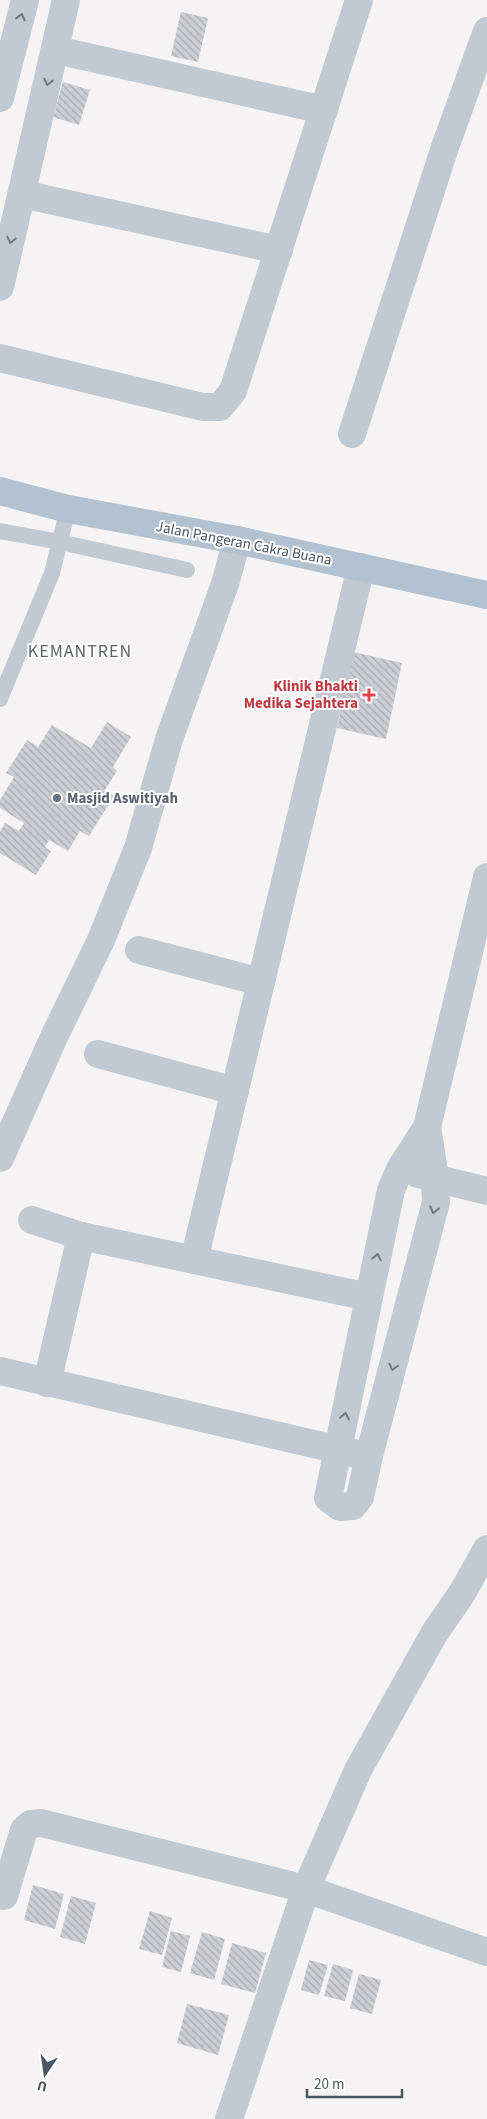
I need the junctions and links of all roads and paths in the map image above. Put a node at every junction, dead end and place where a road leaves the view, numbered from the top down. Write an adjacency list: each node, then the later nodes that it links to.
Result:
1 (25, 0): 5 (street, one-way to 1)
2 (66, 0): 6 (street)
3 (359, 0): 8 (street)
4 (487, 31): 13 (street)
5 (7, 43): 7 (street)
6 (56, 50): 8 (street); 9 (street, one-way to 9)
7 (0, 98)
8 (324, 110): 10 (street)
9 (22, 194): 10 (street); 11 (street, one-way to 11)
10 (279, 250): 12 (street)
11 (0, 287)
12 (0, 358)
13 (352, 434)
14 (0, 491): 15 (main road, Jalan Pangeran Cakra Buana)
15 (68, 509): 17 (main road, Jalan Pangeran Cakra Buana); 18 (lane)
16 (0, 531): 18 (lane)
17 (237, 540): 19 (main road, Jalan Pangeran Cakra Buana); 30 (street)
18 (60, 542): 20 (lane); 22 (lane)
19 (361, 567): 21 (main road, Jalan Pangeran Cakra Buana); 26 (street)
20 (187, 570)
21 (487, 596)
22 (7, 664): 23 (lane)
23 (0, 699)
24 (487, 877): 29 (street)
25 (139, 950): 26 (street)
26 (261, 982): 28 (street)
27 (98, 1054): 28 (street)
28 (235, 1091): 36 (street)
29 (427, 1127): 31 (street); 32 (street)
30 (0, 1158)
31 (400, 1169): 32 (street); 37 (street, one-way to 31)
32 (435, 1178): 33 (street); 41 (street, one-way to 41)
33 (487, 1191)
34 (32, 1220): 35 (street)
35 (81, 1236): 36 (street); 39 (street)
36 (194, 1260): 37 (street)
37 (369, 1297): 40 (street, one-way to 37)
38 (0, 1371): 39 (street)
39 (47, 1383): 40 (street)
40 (339, 1451): 41 (street); 41 (street)
41 (369, 1456)
42 (487, 1549): 43 (street)
43 (306, 1889): 44 (street); 45 (street); 46 (street)
44 (4, 1896)
45 (487, 1952)
46 (229, 2119)

